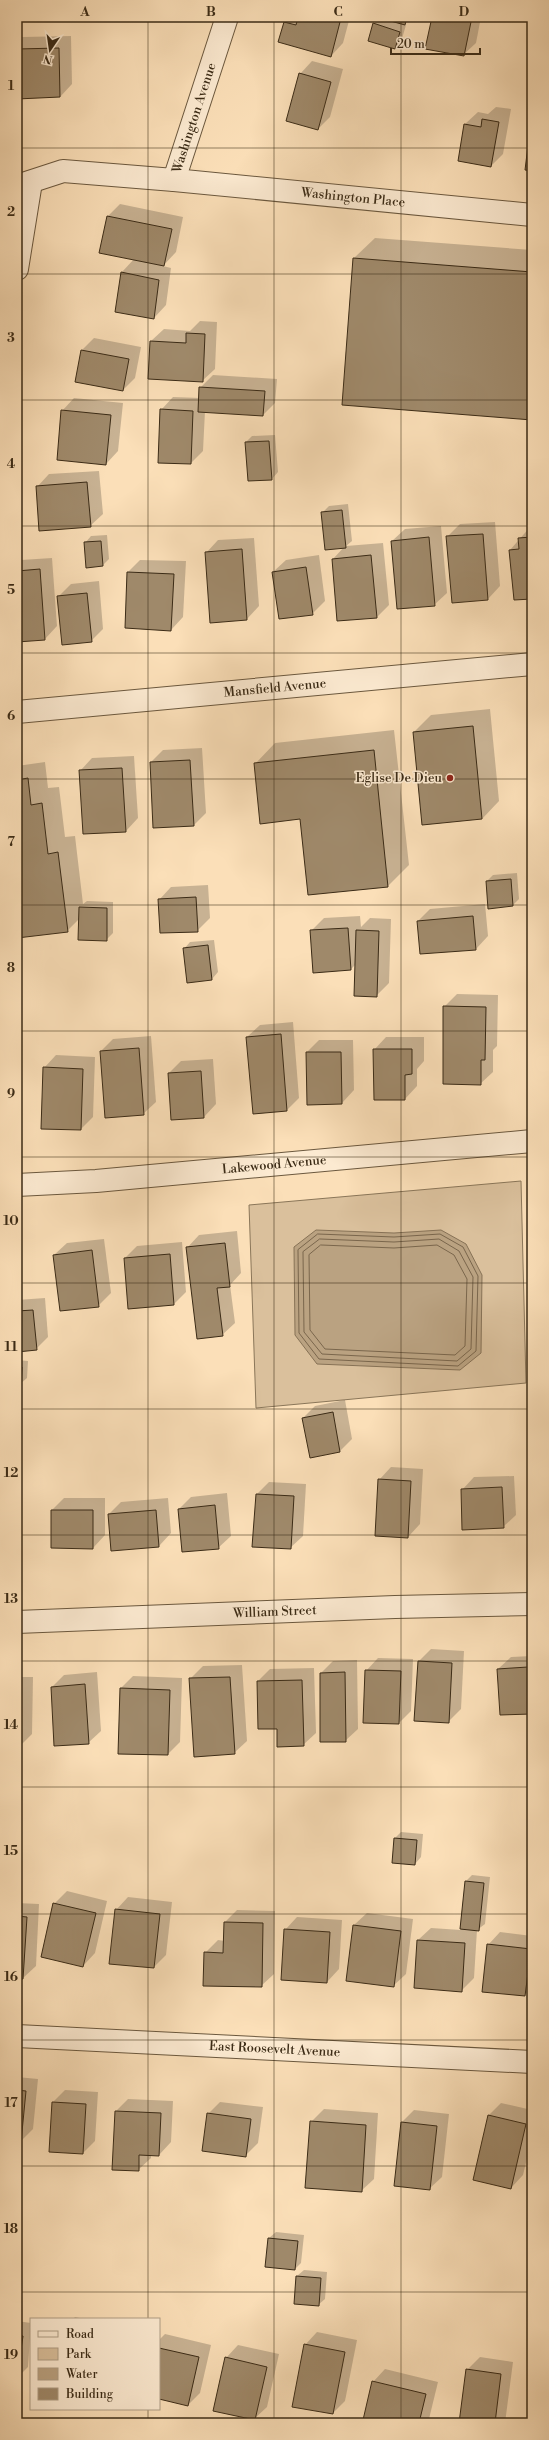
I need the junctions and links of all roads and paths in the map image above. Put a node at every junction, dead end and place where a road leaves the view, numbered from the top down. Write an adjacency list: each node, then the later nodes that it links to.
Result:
1 (226, 17): 2 (street, Washington Avenue)
2 (174, 180): 3 (street, Washington Avenue); 4 (street, Washington Place)
3 (24, 184): 5 (street)
4 (532, 215)
5 (17, 269)
6 (532, 664): 7 (street, Mansfield Avenue)
7 (17, 712)
8 (532, 1141): 9 (street, Lakewood Avenue)
9 (17, 1185)
10 (532, 1604): 11 (street, William Street)
11 (17, 1622)
12 (17, 2036): 13 (street, East Roosevelt Avenue)
13 (532, 2062)

